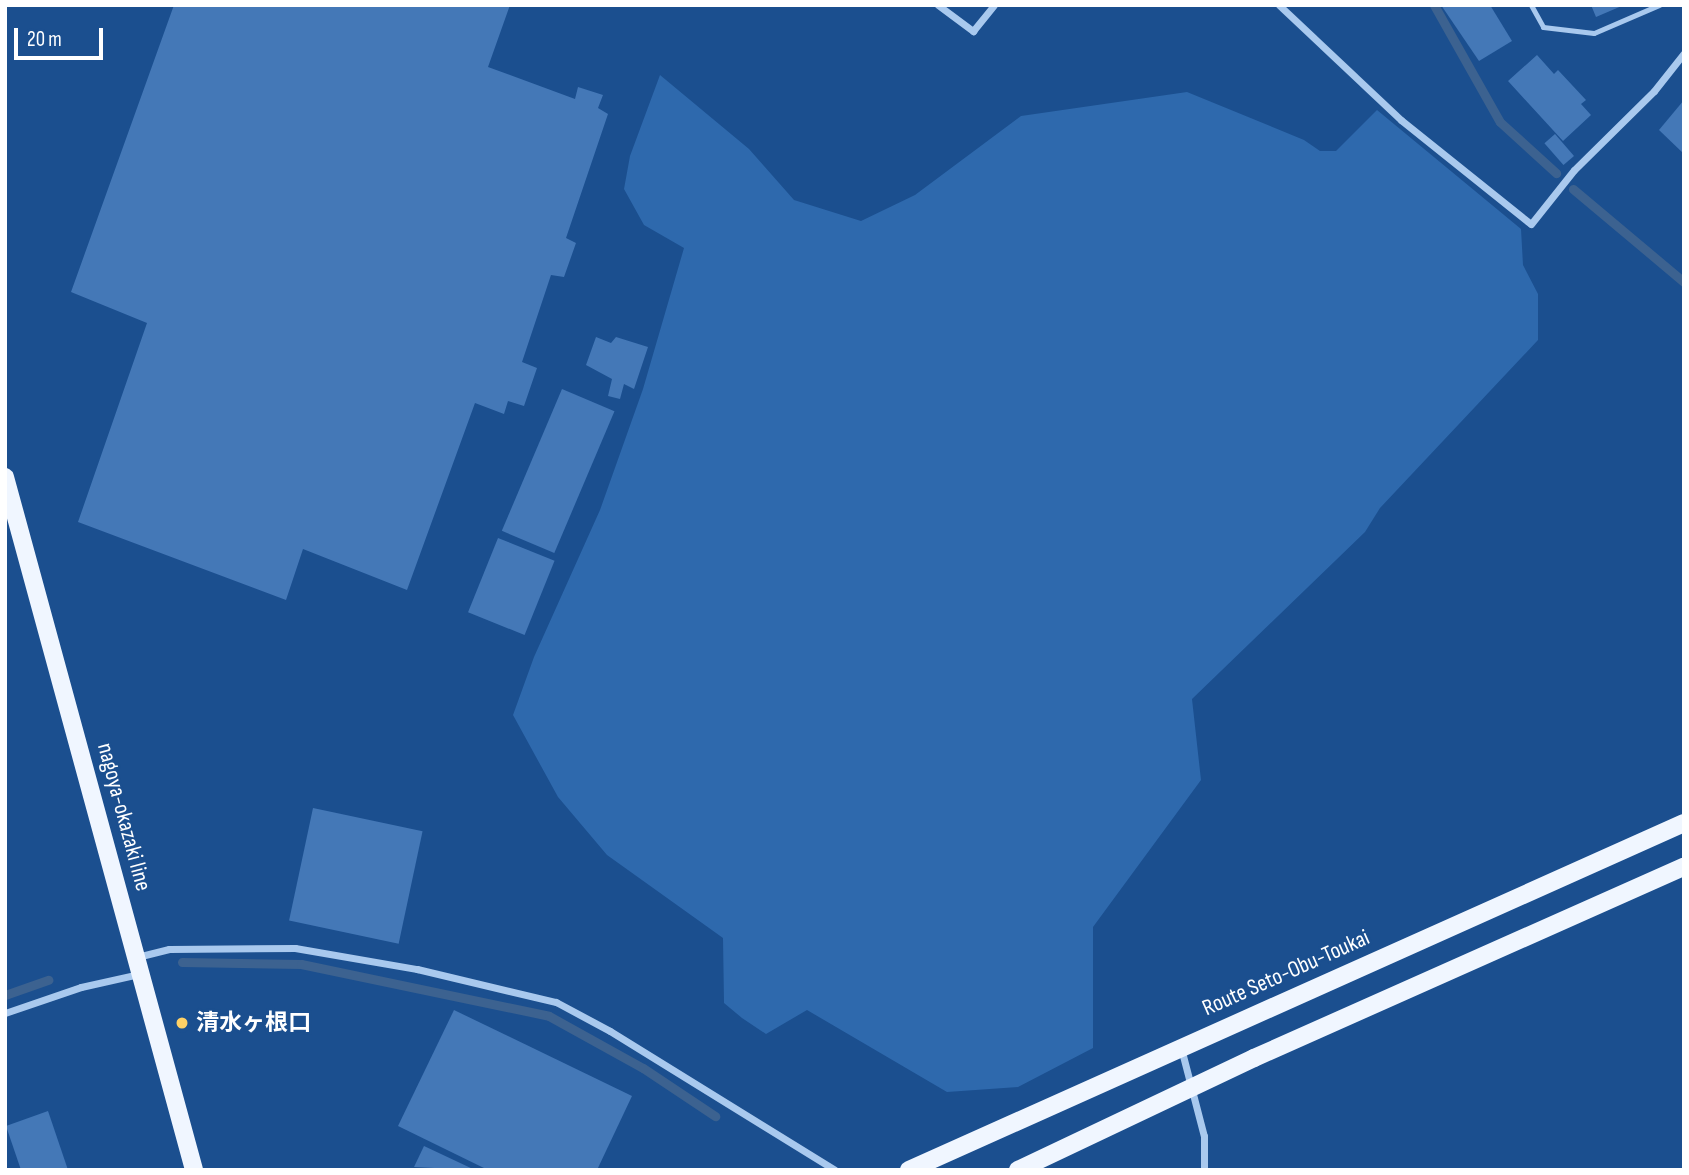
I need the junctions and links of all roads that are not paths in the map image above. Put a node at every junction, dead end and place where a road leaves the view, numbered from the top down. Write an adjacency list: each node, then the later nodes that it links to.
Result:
1 (938, 5): 2 (street)
2 (994, 5)
3 (1279, 5): 6 (street)
4 (1531, 5): 5 (lane)
5 (1659, 5)
6 (1684, 53)
7 (5, 477): 10 (main road, nagoya-okazaki line)
8 (1684, 822): 12 (main road, Route Seto-Obu-Toukai)
9 (1684, 867): 13 (main road)
10 (138, 965): 11 (street); 14 (main road, nagoya-okazaki line); 15 (street)
11 (5, 1013)
12 (1181, 1048): 13 (street); 16 (main road, Route Seto-Obu-Toukai)
13 (1193, 1090): 17 (main road); 18 (street)
14 (194, 1170)
15 (835, 1170)
16 (909, 1170)
17 (1018, 1170)
18 (1204, 1170)

